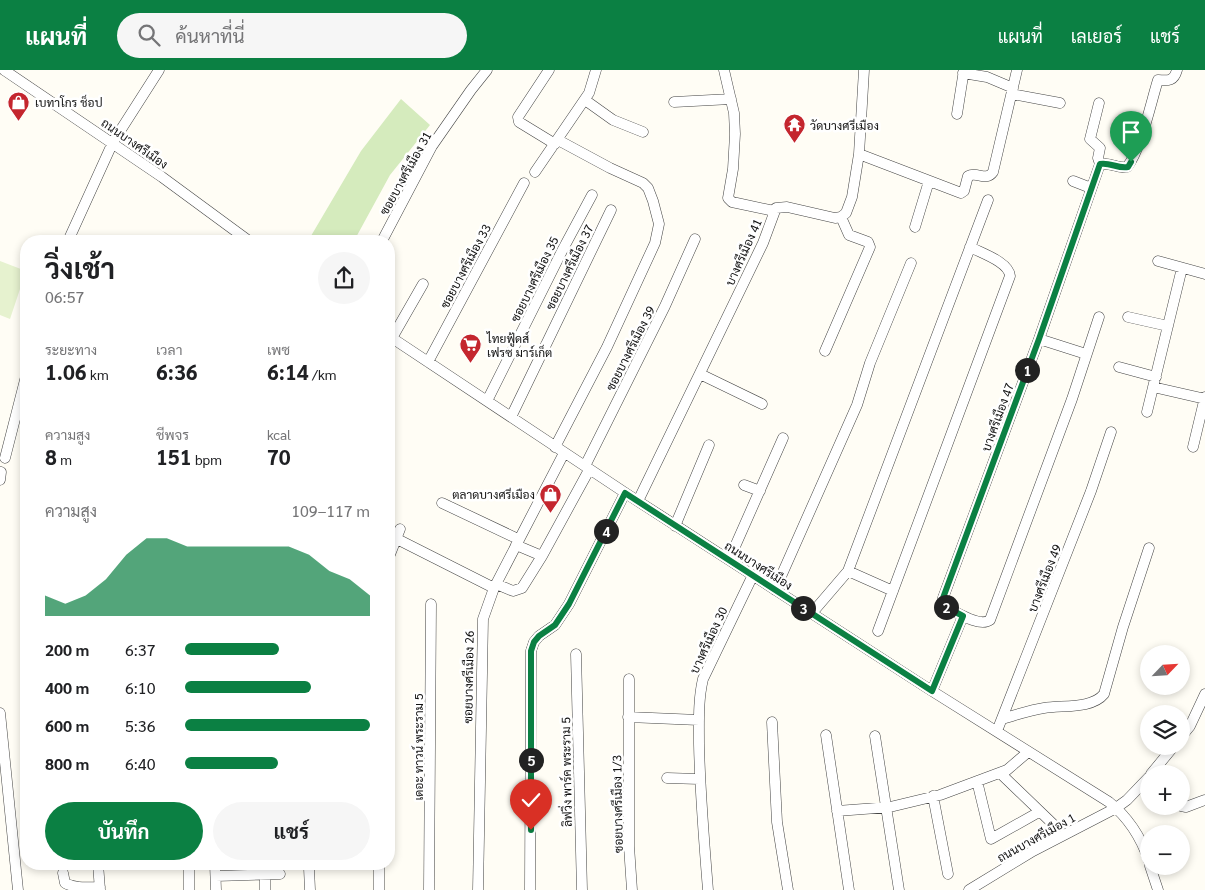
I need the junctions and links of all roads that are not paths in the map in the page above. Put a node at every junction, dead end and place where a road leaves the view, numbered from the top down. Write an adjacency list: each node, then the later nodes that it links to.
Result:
1 (4, 70): 19 (street, ถนนบางศรีเมือง)
2 (159, 70): 19 (street)
3 (488, 70): 36 (street, ซอยบางศรีเมือง 31)
4 (548, 70): 20 (street, ซอยบางศรีเมือง 26)
5 (596, 70): 13 (street)
6 (724, 70): 12 (street)
7 (864, 70): 21 (street)
8 (1017, 70): 11 (street)
9 (1177, 70): 22 (street)
10 (963, 72): 11 (street); 17 (street)
11 (1012, 91): 15 (street); 24 (street)
12 (731, 98): 14 (street); 31 (street)
13 (585, 100): 18 (street); 20 (street)
14 (674, 102)
15 (1060, 103)
16 (1099, 103): 22 (street)
17 (958, 114)
18 (643, 132)
19 (113, 142): 34 (street); 35 (street, ถนนบางศรีเมือง)
20 (556, 142): 23 (street); 66 (street, ซอยบางศรีเมือง 26)
21 (859, 154): 24 (street); 32 (street)
22 (1100, 164): 27 (street, บางศรีเมือง 47)
23 (535, 172)
24 (929, 181): 33 (street)
25 (1073, 181): 27 (street)
26 (524, 183): 52 (street, ซอยบางศรีเมือง 33)
27 (1091, 188): 48 (street, บางศรีเมือง 47)
28 (592, 195): 58 (street, ซอยบางศรีเมือง 35)
29 (988, 200): 38 (street)
30 (611, 210): 61 (street, ซอยบางศรีเมือง 37)
31 (774, 212): 32 (street, บางศรีเมือง 41); 54 (street, บางศรีเมือง 41)
32 (841, 217): 50 (street)
33 (915, 227)
34 (71, 235)
35 (241, 235)
36 (385, 235)
37 (695, 239): 68 (street, ซอยบางศรีเมือง 39)
38 (970, 247): 80 (street); 84 (street)
39 (1158, 260): 41 (street)
40 (911, 263): 83 (street)
41 (1182, 268): 42 (street); 46 (street)
42 (1205, 274)
43 (422, 284): 47 (street)
44 (1099, 317): 51 (street)
45 (1128, 317): 46 (street)
46 (1168, 326): 55 (street)
47 (395, 329)
48 (1039, 339): 51 (street); 87 (street, บางศรีเมือง 47)
49 (395, 340): 52 (street, ถนนบางศรีเมือง)
50 (825, 351)
51 (1086, 354): 87 (street, บางศรีเมือง 47)
52 (428, 362): 58 (street, ถนนบางศรีเมือง)
53 (1119, 367): 55 (street)
54 (700, 374): 59 (street); 72 (street, บางศรีเมือง 41)
55 (1154, 382): 56 (street); 60 (street)
56 (1205, 398): 65 (street)
57 (20, 399): 67 (street)
58 (487, 401): 61 (street, ถนนบางศรีเมือง)
59 (762, 404)
60 (1147, 412)
61 (510, 417): 66 (street, ถนนบางศรีเมือง)
62 (1111, 432): 95 (street, บางศรีเมือง 49)
63 (783, 438): 70 (street)
64 (709, 445): 74 (street)
65 (1193, 447)
66 (559, 450): 68 (street, ถนนบางศรีเมือง); 75 (street, ซอยบางศรีเมือง 26)
67 (5, 458)
68 (587, 468): 71 (street, ถนนบางศรีเมือง); 78 (street, ซอยบางศรีเมือง 39)
69 (744, 485): 70 (street)
70 (760, 492): 79 (street)
71 (625, 493): 72 (street, ถนนบางศรีเมือง); 139 (street)
72 (638, 501): 74 (street, ถนนบางศรีเมือง)
73 (442, 503): 75 (street)
74 (675, 526): 79 (street, ถนนบางศรีเมือง)
75 (517, 542): 78 (street); 82 (street, ซอยบางศรีเมือง 26)
76 (395, 543): 82 (street)
77 (1149, 548): 95 (street)
78 (542, 556): 82 (street, ซอยบางศรีเมือง 39)
79 (729, 560): 81 (street, ถนนบางศรีเมือง)
80 (848, 571): 84 (street); 86 (street)
81 (752, 575): 83 (street, ถนนบางศรีเมือง); 96 (street, บางศรีเมือง 30)
82 (495, 586): 138 (street, ซอยบางศรีเมือง 26)
83 (776, 590): 86 (street, ถนนบางศรีเมือง)
84 (893, 590): 88 (street)
85 (431, 604): 137 (street, เดอะ ทาวน์ พระราม 5)
86 (812, 613): 91 (street, ถนนบางศรีเมือง)
87 (963, 616): 91 (street)
88 (878, 632)
89 (576, 654): 140 (street, ลิฟวิ่ง พาร์ค พระราม 5)
90 (629, 679): 94 (street, ซอยบางศรีเมือง 1/3)
91 (932, 691): 99 (street, ถนนบางศรีเมือง)
92 (1205, 694): 98 (street)
93 (0, 713): 131 (street)
94 (628, 717): 96 (street); 141 (street, ซอยบางศรีเมือง 1/3)
95 (1002, 719): 99 (street, บางศรีเมือง 49)
96 (699, 720): 107 (street, บางศรีเมือง 30)
97 (772, 722): 143 (street)
98 (1190, 726)
99 (997, 731): 102 (street, ถนนบางศรีเมือง)
100 (826, 735): 115 (street)
101 (876, 736): 113 (street)
102 (1028, 752): 105 (street); 114 (street, ถนนบางศรีเมือง)
103 (1167, 755): 104 (street)
104 (1160, 764)
105 (1000, 773): 108 (street); 116 (street)
106 (667, 778): 107 (street)
107 (700, 779): 142 (street, บางศรีเมือง 30)
108 (977, 781): 110 (street); 116 (street)
109 (1140, 786): 114 (street, ถนนบางศรีเมือง 1)
110 (933, 796): 113 (street); 127 (street)
111 (1205, 800): 112 (street)
112 (1190, 806)
113 (886, 807): 115 (street); 145 (street)
114 (1116, 808): 118 (street, ถนนบางศรีเมือง); 146 (street, ถนนบางศรีเมือง 1)
115 (837, 811): 144 (street)
116 (1040, 812): 117 (street)
117 (1053, 824)
118 (1140, 838)
119 (98, 870): 130 (street)
120 (189, 870): 132 (street)
121 (216, 870): 129 (street)
122 (309, 870): 135 (street)
123 (379, 870): 136 (street)
124 (63, 873): 130 (street)
125 (265, 874): 126 (street); 129 (street); 134 (street)
126 (280, 874)
127 (948, 874)
128 (1153, 875): 147 (street)
129 (216, 876): 133 (street)
130 (100, 888)
131 (18, 890)
132 (190, 890)
133 (216, 890)
134 (265, 890)
135 (310, 890)
136 (379, 890)
137 (429, 890)
138 (478, 890)
139 (530, 890)
140 (582, 890)
141 (632, 890)
142 (708, 890)
143 (788, 890)
144 (849, 890)
145 (899, 890)
146 (969, 890)
147 (1158, 890)

